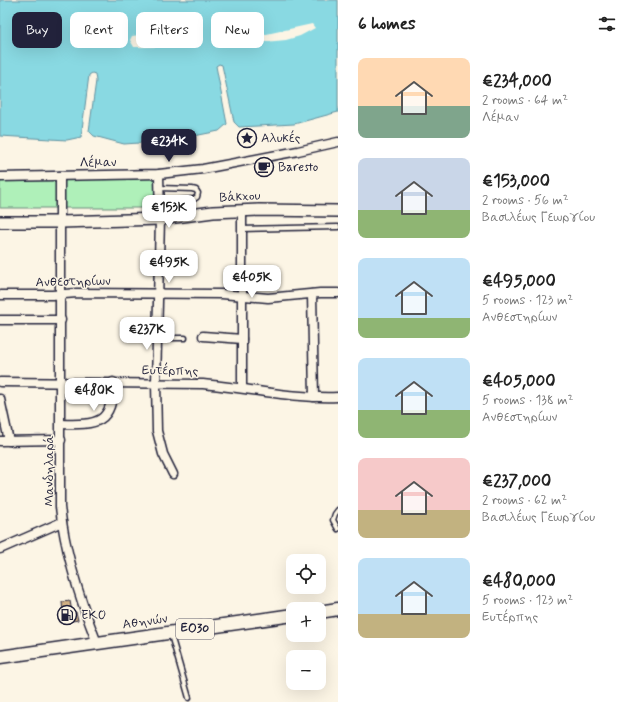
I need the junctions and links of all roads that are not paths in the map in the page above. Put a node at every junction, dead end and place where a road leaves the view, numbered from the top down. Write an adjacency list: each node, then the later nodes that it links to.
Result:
1 (338, 142): 2 (street, Λέμαν)
2 (159, 174): 3 (street, Λέμαν); 5 (street)
3 (60, 176): 4 (street, Λέμαν); 11 (street, Μανδηλαρά)
4 (0, 177)
5 (159, 188): 6 (street); 6 (lane)
6 (160, 202): 9 (street)
7 (242, 211): 8 (street, Βάκχου); 9 (street, Βάκχου); 13 (street)
8 (337, 213)
9 (160, 219): 11 (street, Βάκχου); 14 (street)
10 (0, 222): 11 (street, Βάκχου)
11 (61, 222): 16 (street, Μανδηλαρά)
12 (338, 227): 13 (lane)
13 (242, 229): 19 (street)
14 (159, 293): 16 (street, Ανθεστηρίων); 19 (street, Ανθεστηρίων); 23 (street)
15 (338, 293): 17 (street, Ανθεστηρίων)
16 (61, 294): 18 (street, Ανθεστηρίων); 21 (street, Μανδηλαρά)
17 (312, 294): 19 (street, Ανθεστηρίων); 31 (street)
18 (0, 295)
19 (242, 296): 25 (street)
20 (0, 320): 21 (street)
21 (61, 320): 27 (street, Μανδηλαρά)
22 (204, 336): 25 (street)
23 (158, 338): 24 (lane); 29 (street)
24 (185, 338)
25 (242, 339): 30 (street)
26 (0, 382): 27 (street, Ευτέρπης)
27 (61, 382): 28 (street, Ευτέρπης); 34 (street, Μανδηλαρά)
28 (113, 382): 29 (street, Ευτέρπης); 34 (street)
29 (156, 383): 30 (street, Ευτέρπης); 38 (street)
30 (242, 388): 31 (street, Ευτέρπης)
31 (314, 397): 32 (street, Ευτέρπης)
32 (338, 397)
33 (0, 399): 35 (street)
34 (60, 424): 36 (street, Μανδηλαρά)
35 (9, 440): 36 (street); 37 (street)
36 (60, 440): 40 (street, Μανδηλαρά)
37 (0, 441)
38 (173, 474)
39 (338, 510): 41 (lane)
40 (62, 522): 42 (street); 47 (street, Μανδηλαρά)
41 (338, 530)
42 (0, 549)
43 (326, 612): 44 (main road)
44 (337, 612)
45 (286, 616): 46 (main road, Αθηνών / ΕΟ30)
46 (170, 633): 47 (main road, Αθηνών / ΕΟ30); 49 (lane)
47 (97, 643): 48 (main road, Αθηνών / ΕΟ30)
48 (0, 657)
49 (189, 698)

